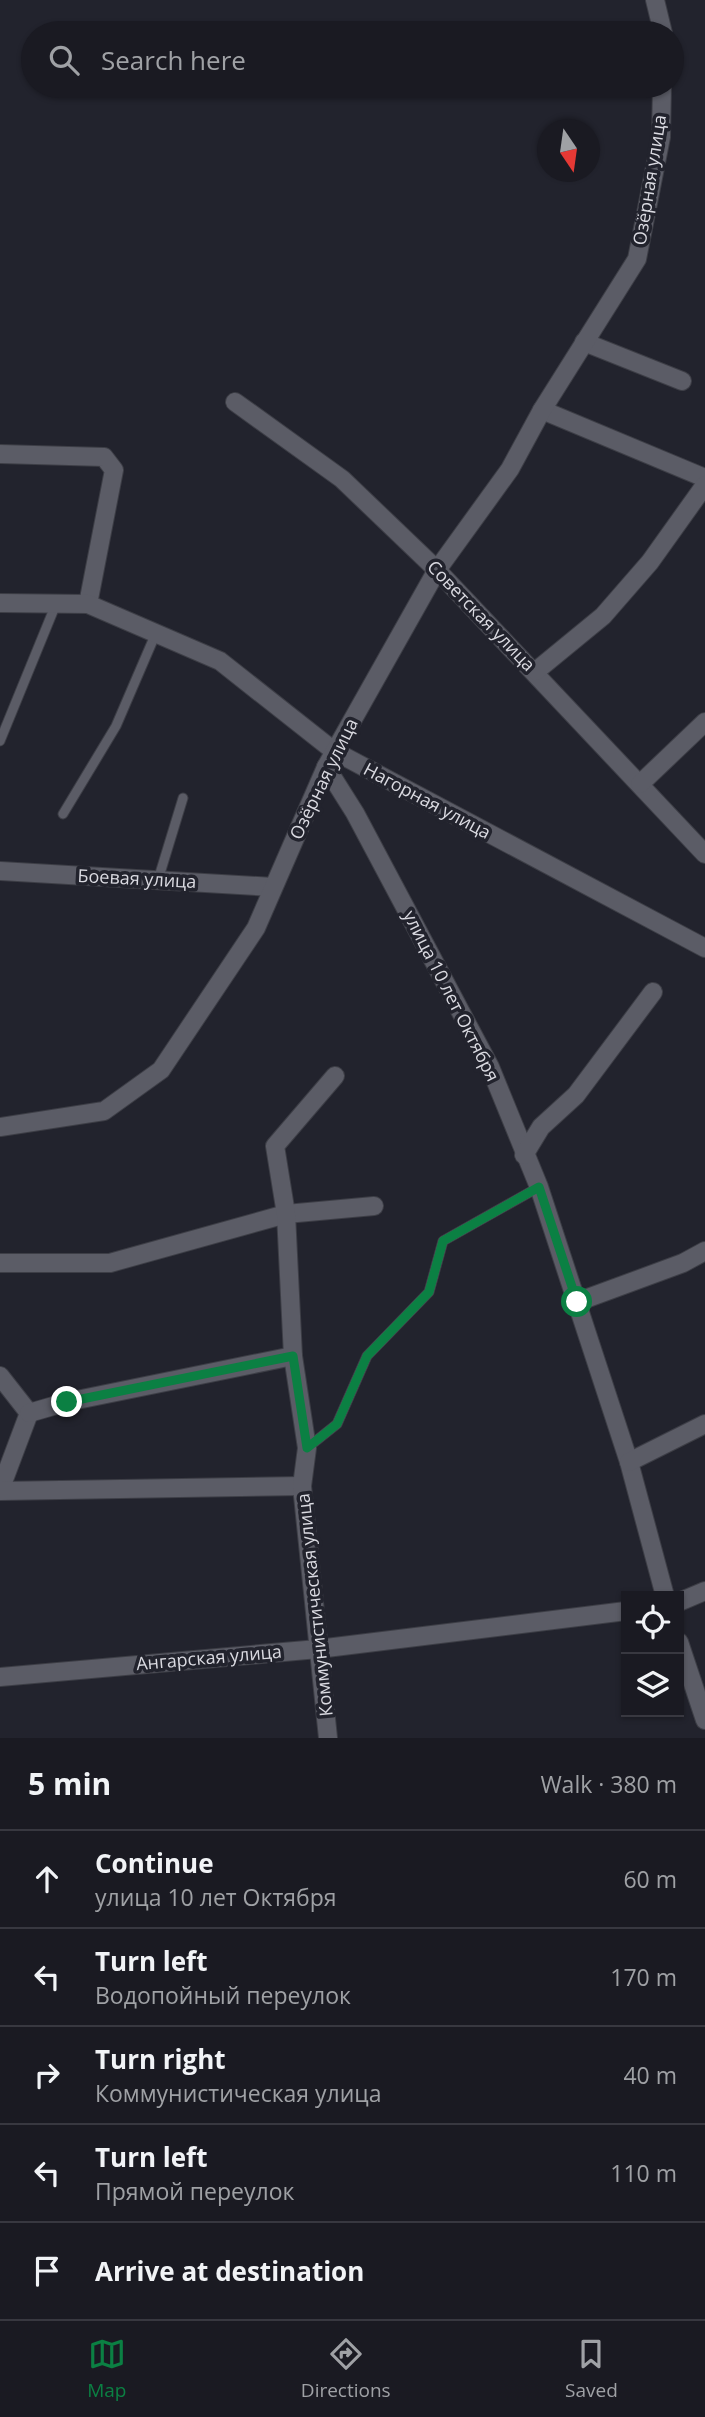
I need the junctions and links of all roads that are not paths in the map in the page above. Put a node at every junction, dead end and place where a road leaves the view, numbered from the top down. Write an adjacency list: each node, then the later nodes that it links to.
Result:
1 (655, 0): 2 (street)
2 (660, 21)
3 (663, 98): 4 (street, Озёрная улица)
4 (584, 342): 5 (street); 7 (street, Озёрная улица)
5 (682, 381)
6 (235, 402): 11 (street, Советская улица)
7 (542, 410): 9 (street); 11 (street, Озёрная улица)
8 (0, 454): 14 (street)
9 (705, 478)
10 (705, 485): 16 (street)
11 (437, 570): 16 (street, Советская улица); 19 (street, Озёрная улица)
12 (0, 603): 13 (street, Нагорная улица)
13 (56, 604): 14 (street, Нагорная улица); 18 (lane)
14 (88, 604): 15 (street, Нагорная улица)
15 (156, 633): 19 (street, Нагорная улица); 22 (lane)
16 (536, 671): 20 (street, Советская улица)
17 (705, 722): 20 (street)
18 (0, 741)
19 (330, 759): 26 (street, Озёрная улица); 27 (street, Нагорная улица); 31 (street, улица 10 лет Октября)
20 (640, 784): 23 (street, Советская улица)
21 (183, 798): 25 (lane)
22 (63, 814)
23 (705, 854)
24 (0, 871): 25 (street, Боевая улица)
25 (158, 880): 26 (street, Боевая улица)
26 (274, 887): 30 (street, Озёрная улица)
27 (705, 948)
28 (653, 992): 31 (street)
29 (335, 1076): 34 (street, Коммунистическая улица)
30 (0, 1127)
31 (524, 1155): 32 (street, улица 10 лет Октября)
32 (539, 1187): 37 (street, улица 10 лет Октября); 42 (lane)
33 (374, 1206): 34 (street)
34 (286, 1214): 36 (street); 38 (street, Коммунистическая улица)
35 (705, 1251): 37 (street)
36 (0, 1263)
37 (577, 1302): 43 (street, улица 10 лет Октября)
38 (293, 1356): 40 (street); 42 (street, Коммунистическая улица)
39 (0, 1376): 40 (street)
40 (29, 1413): 45 (street)
41 (705, 1424): 43 (street)
42 (307, 1448): 44 (street, Коммунистическая улица)
43 (629, 1462): 46 (street, улица 10 лет Октября)
44 (302, 1486): 45 (street); 50 (street, Коммунистическая улица)
45 (0, 1491)
46 (664, 1591)
47 (705, 1591): 48 (street)
48 (684, 1600)
49 (621, 1612): 50 (street, Ангарская улица)
50 (318, 1649): 52 (street, Ангарская улица); 54 (street, Коммунистическая улица)
51 (683, 1654): 53 (street)
52 (0, 1677)
53 (705, 1720)
54 (328, 1738)

